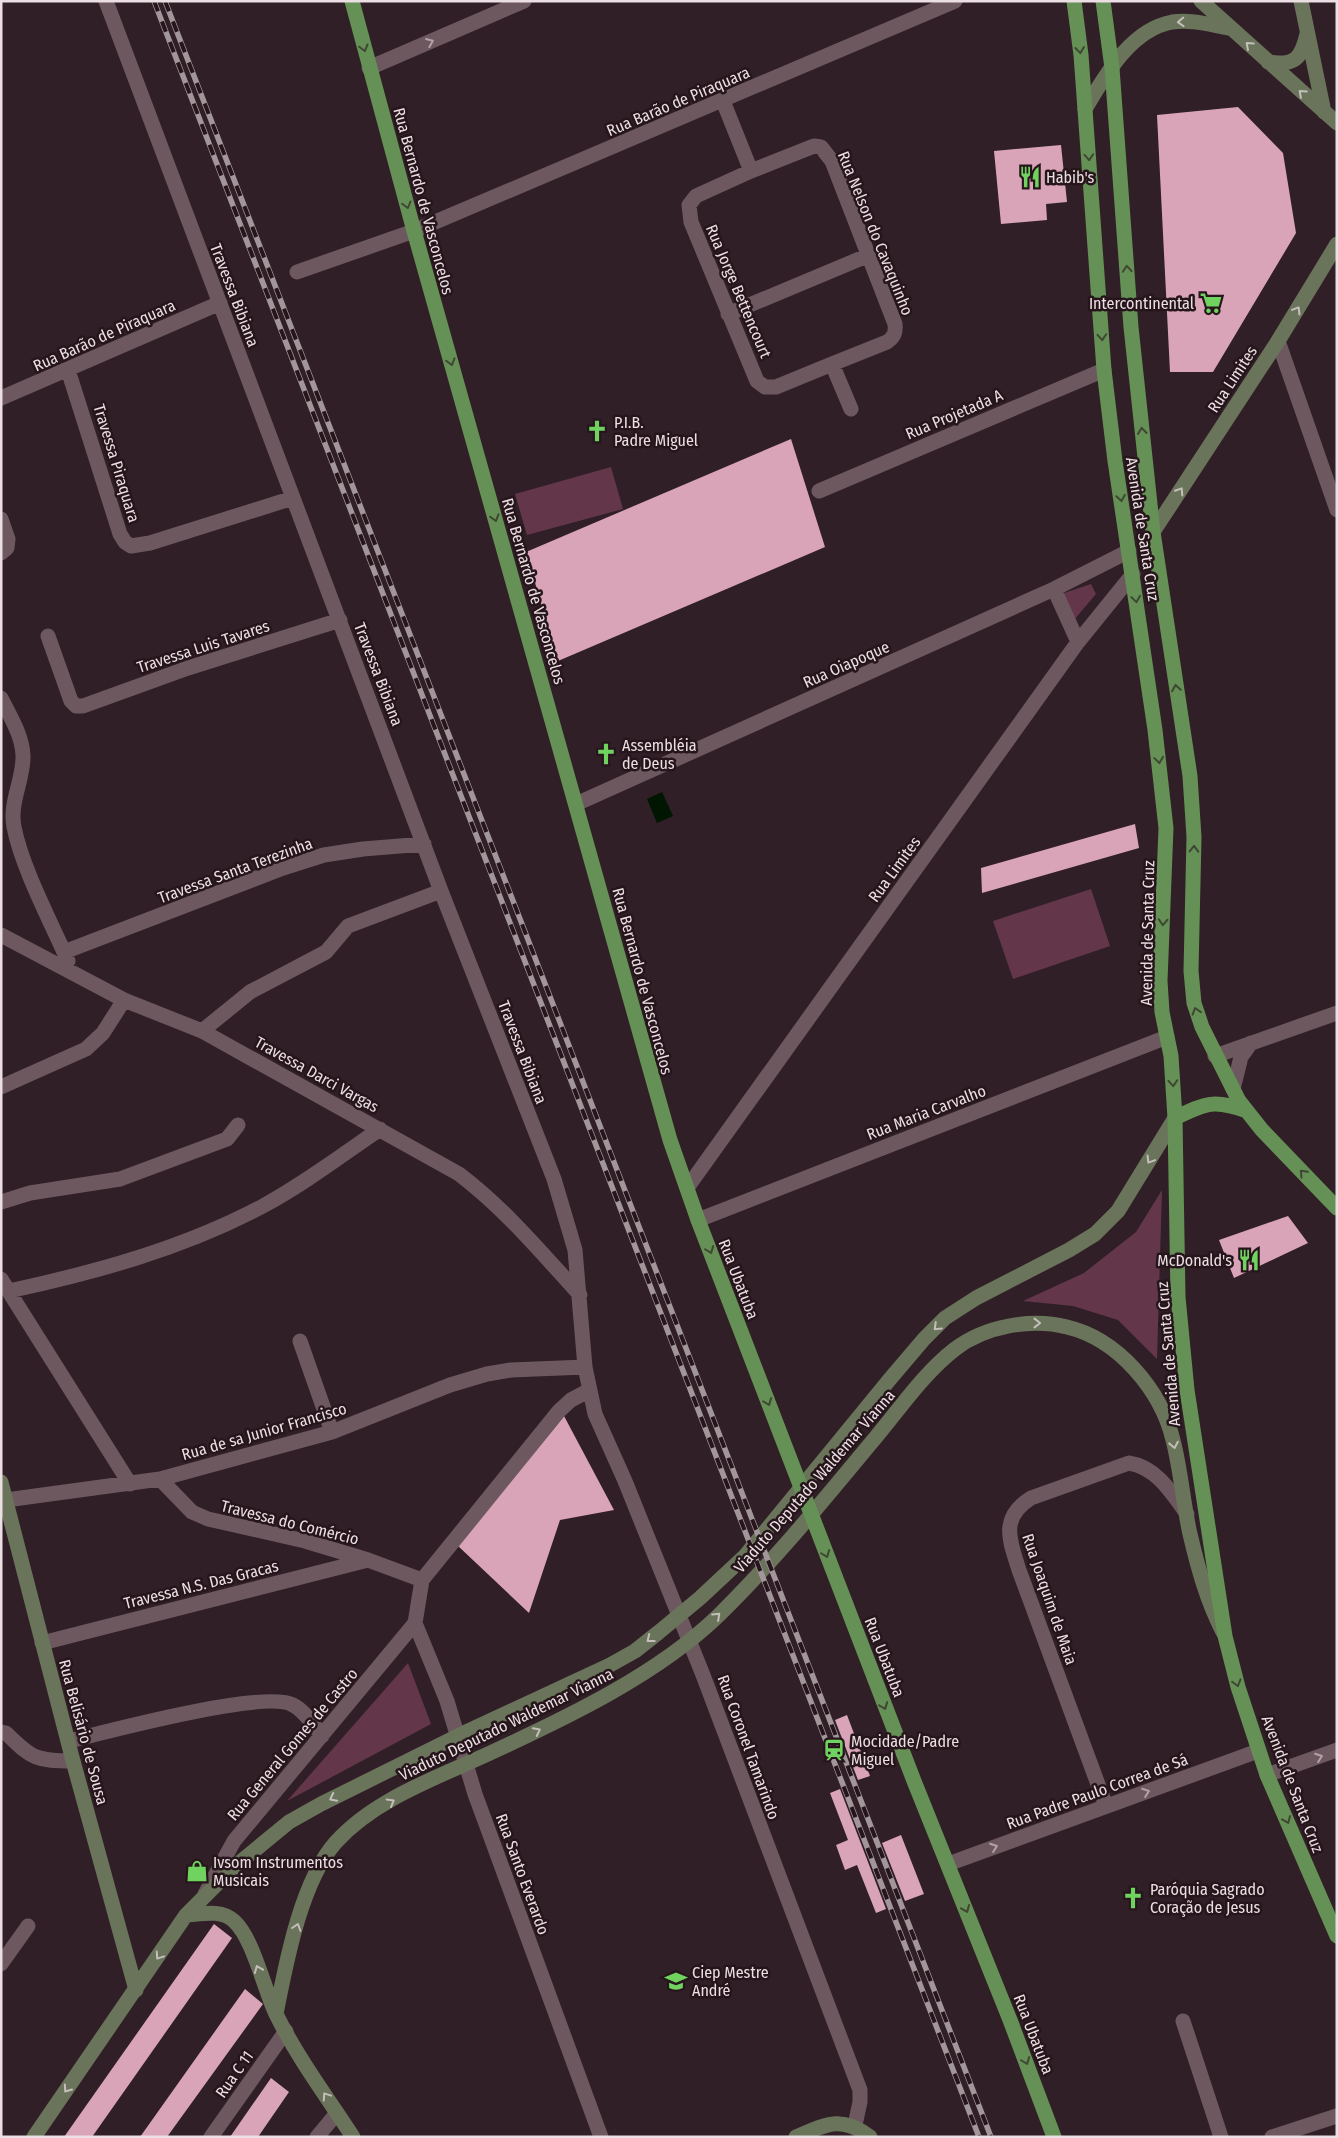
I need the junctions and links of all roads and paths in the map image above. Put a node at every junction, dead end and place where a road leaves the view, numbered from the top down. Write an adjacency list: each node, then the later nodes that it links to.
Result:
1 (106, 1): 23 (street, Travessa Bibiana)
2 (352, 1): 12 (main road, Rua Bernardo de Vasconcelos, one-way to 12)
3 (524, 1): 12 (street, one-way to 3)
4 (955, 1): 14 (street, Rua Barão de Piraquara)
5 (1074, 1): 15 (main road, Avenida de Santa Cruz, one-way to 15)
6 (1103, 1): 13 (main road, Avenida de Santa Cruz)
7 (1201, 1): 9 (main road)
8 (1301, 1): 10 (main road)
9 (1230, 28): 11 (main road, one-way to 9); 13 (main road, one-way to 13)
10 (1307, 32): 11 (main road); 16 (main road)
11 (1268, 62): 16 (main road, one-way to 11)
12 (369, 68): 19 (main road, Rua Bernardo de Vasconcelos, one-way to 19)
13 (1112, 68): 15 (main road); 35 (main road, Avenida de Santa Cruz, one-way to 13)
14 (723, 101): 18 (street); 19 (street, Rua Barão de Piraquara)
15 (1085, 109): 28 (main road, Avenida de Santa Cruz, one-way to 28)
16 (1324, 112): 17 (main road)
17 (1337, 123)
18 (751, 171): 21 (street, Rua Nelson do Cavaquinho); 24 (street, Rua Jorge Bettencourt)
19 (414, 231): 22 (street, Rua Barão de Piraquara); 44 (main road, Rua Bernardo de Vasconcelos, one-way to 44)
20 (1337, 244): 25 (main road, Rua Limites, one-way to 20)
21 (869, 255): 24 (street); 26 (street, Rua Nelson do Cavaquinho)
22 (297, 272)
23 (220, 303): 27 (street, Rua Barão de Piraquara); 32 (street, Travessa Bibiana)
24 (728, 314): 26 (street, Rua Jorge Bettencourt)
25 (1278, 341): 33 (street); 35 (main road, Rua Limites, one-way to 25)
26 (832, 364): 30 (street)
27 (68, 370): 29 (street, Rua Barão de Piraquara); 32 (street, Travessa Piraquara)
28 (1104, 370): 31 (street, Rua Projetada A); 36 (main road, Avenida de Santa Cruz, one-way to 36)
29 (1, 398)
30 (851, 409)
31 (819, 491)
32 (294, 498): 40 (street, Travessa Bibiana)
33 (1337, 510)
34 (1, 519): 37 (street)
35 (1153, 532): 55 (main road, Avenida de Santa Cruz, one-way to 35)
36 (1129, 551): 38 (main road, Avenida de Santa Cruz); 39 (street, Rua Oiapoque)
37 (1, 553)
38 (1133, 574): 42 (street, Rua Limites); 53 (main road, Avenida de Santa Cruz, one-way to 53)
39 (1054, 589): 42 (street); 44 (street, Rua Oiapoque)
40 (340, 620): 41 (street, Travessa Luis Tavares); 45 (street, Travessa Bibiana)
41 (48, 636)
42 (1078, 642): 62 (street, Rua Limites)
43 (1, 698): 48 (street)
44 (576, 804): 62 (main road, Rua Bernardo de Vasconcelos)
45 (424, 844): 46 (street, Travessa Bibiana); 48 (street, Travessa Santa Terezinha)
46 (441, 891): 52 (street); 67 (street, Travessa Bibiana)
47 (1, 935): 49 (street, Travessa Darci Vargas)
48 (64, 952): 49 (street)
49 (72, 972): 50 (street, Travessa Darci Vargas)
50 (124, 1000): 52 (street, Travessa Darci Vargas); 56 (street)
51 (1337, 1013): 54 (street)
52 (202, 1031): 61 (street, Travessa Darci Vargas)
53 (1166, 1037): 59 (main road, Avenida de Santa Cruz, one-way to 59); 65 (street, Rua Maria Carvalho)
54 (1251, 1043): 55 (street); 57 (street)
55 (1215, 1056): 57 (main road, Avenida de Santa Cruz)
56 (1, 1087)
57 (1233, 1090): 58 (main road, Avenida de Santa Cruz)
58 (1247, 1111): 59 (main road); 64 (main road, Avenida de Santa Cruz, one-way to 58)
59 (1176, 1118): 79 (main road, Avenida de Santa Cruz); 90 (main road, Viaduto Deputado Waldemar Vianna, one-way to 90)
60 (238, 1125): 63 (street)
61 (380, 1129): 66 (street); 67 (street, Travessa Darci Vargas)
62 (687, 1188): 65 (main road, Rua Ubatuba)
63 (1, 1202)
64 (1337, 1208)
65 (698, 1220): 89 (main road, Rua Ubatuba, one-way to 89)
66 (5, 1285): 73 (street)
67 (580, 1295): 69 (street, Travessa Bibiana)
68 (300, 1341): 71 (street)
69 (585, 1366): 70 (street, Rua Coronel Tamarindo); 71 (street, Rua de sa Junior Francisco)
70 (588, 1391): 77 (street); 101 (street, Rua Coronel Tamarindo)
71 (332, 1432): 72 (street, Rua de sa Junior Francisco)
72 (160, 1479): 73 (street, Rua de sa Junior Francisco); 76 (street, Travessa do Comércio)
73 (130, 1484): 74 (street, Rua de sa Junior Francisco)
74 (3, 1493): 80 (main road, Rua Belisário de Sousa)
75 (1187, 1514): 79 (main road, Viaduto Deputado Waldemar Vianna); 88 (street, Rua Joaquim de Maia); 96 (main road, Viaduto Deputado Waldemar Vianna, one-way to 75)
76 (368, 1560): 77 (street, Travessa do Comércio); 80 (street, Travessa N.S. Das Gracas)
77 (422, 1580): 78 (street)
78 (415, 1623): 82 (street, Rua General Gomes de Castro); 106 (street, Rua Santo Everardo)
79 (1225, 1636): 85 (main road, Avenida de Santa Cruz, one-way to 85)
80 (42, 1643): 83 (main road, Rua Belisário de Sousa)
81 (1, 1732): 86 (street)
82 (322, 1736): 83 (street); 90 (street, Rua General Gomes de Castro)
83 (69, 1741): 86 (main road, Rua Belisário de Sousa)
84 (1337, 1750): 87 (street, one-way to 84)
85 (1258, 1751): 87 (main road, Avenida de Santa Cruz); 88 (street, Rua Padre Paulo Correa de Sá, one-way to 85)
86 (73, 1761): 95 (main road, Rua Belisário de Sousa)
87 (1267, 1775): 93 (main road, Avenida de Santa Cruz, one-way to 93)
88 (1106, 1806): 89 (street, Rua Padre Paulo Correa de Sá, one-way to 88)
89 (948, 1864): 109 (main road, Rua Ubatuba, one-way to 109)
90 (204, 1895): 91 (main road, Rua General Gomes de Castro)
91 (186, 1915): 95 (main road, Rua General Gomes de Castro, one-way to 95); 96 (main road, one-way to 91)
92 (28, 1926): 94 (street)
93 (1337, 1936)
94 (1, 1964)
95 (136, 1990): 102 (main road, Rua General Gomes de Castro, one-way to 102)
96 (276, 2014): 98 (main road)
97 (1183, 2021): 110 (street)
98 (286, 2032): 99 (main road, one-way to 98); 103 (street, Rua C 11)
99 (337, 2113): 104 (street); 105 (main road)
100 (1337, 2116): 111 (street)
101 (855, 2125): 107 (main road); 108 (main road)
102 (34, 2137)
103 (211, 2137)
104 (317, 2137)
105 (353, 2137)
106 (601, 2137)
107 (796, 2137)
108 (870, 2137)
109 (1054, 2137)
110 (1221, 2137)
111 (1272, 2137)

